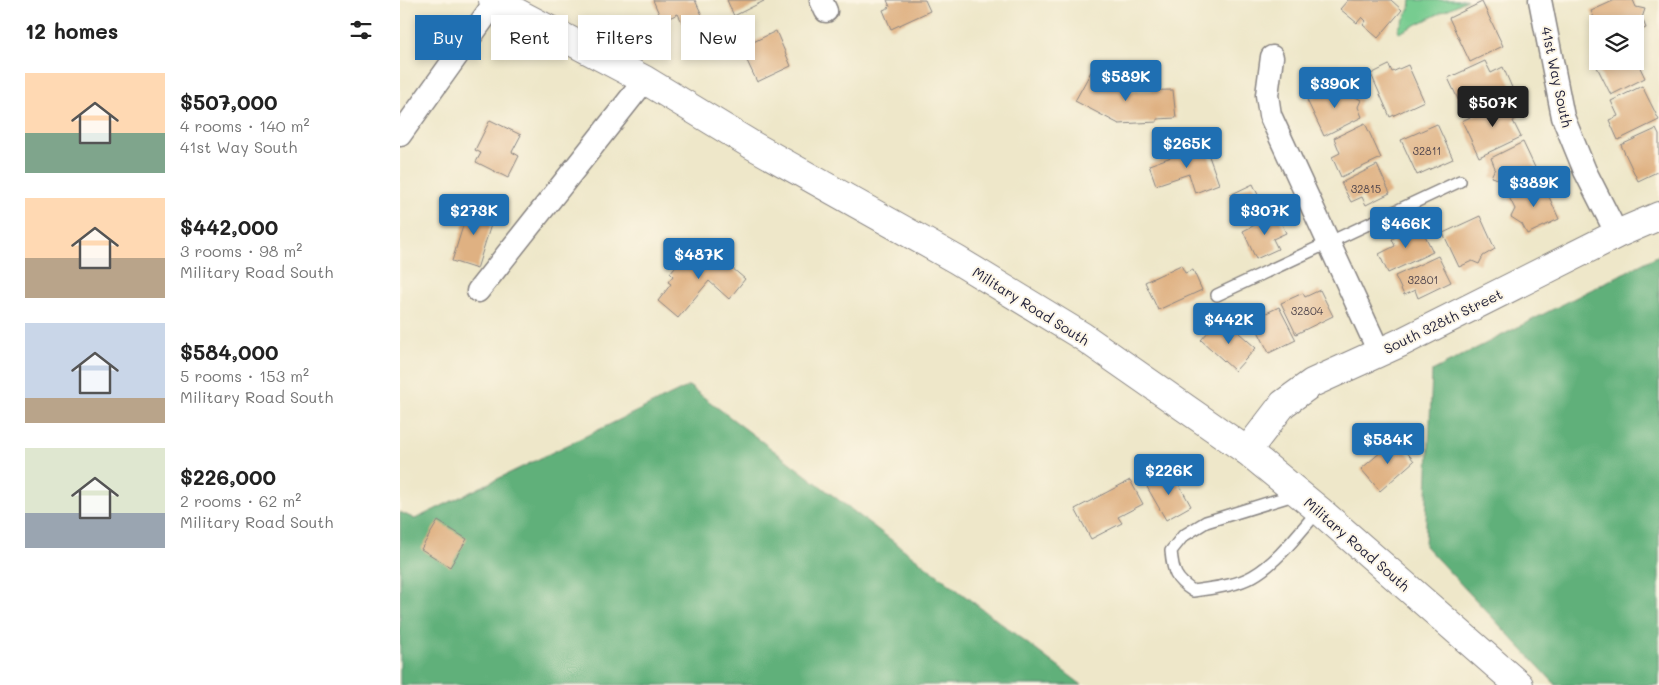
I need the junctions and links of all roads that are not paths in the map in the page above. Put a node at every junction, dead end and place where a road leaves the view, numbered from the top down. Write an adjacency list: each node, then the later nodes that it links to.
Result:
1 (1540, 0): 8 (street, 41st Way South)
2 (494, 1): 4 (main road, Military Road South); 5 (street)
3 (1272, 57): 9 (street)
4 (645, 80): 10 (street); 13 (main road, Military Road South)
5 (400, 135)
6 (1460, 181): 9 (lane)
7 (1659, 216): 8 (main road, South 328th Street)
8 (1617, 234): 12 (main road, South 328th Street)
9 (1328, 243): 11 (lane); 12 (street)
10 (478, 292)
11 (1217, 295)
12 (1379, 352): 13 (main road, South 328th Street)
13 (1247, 451): 14 (main road, Military Road South)
14 (1309, 502): 14 (lane); 15 (main road, Military Road South)
15 (1519, 685)

